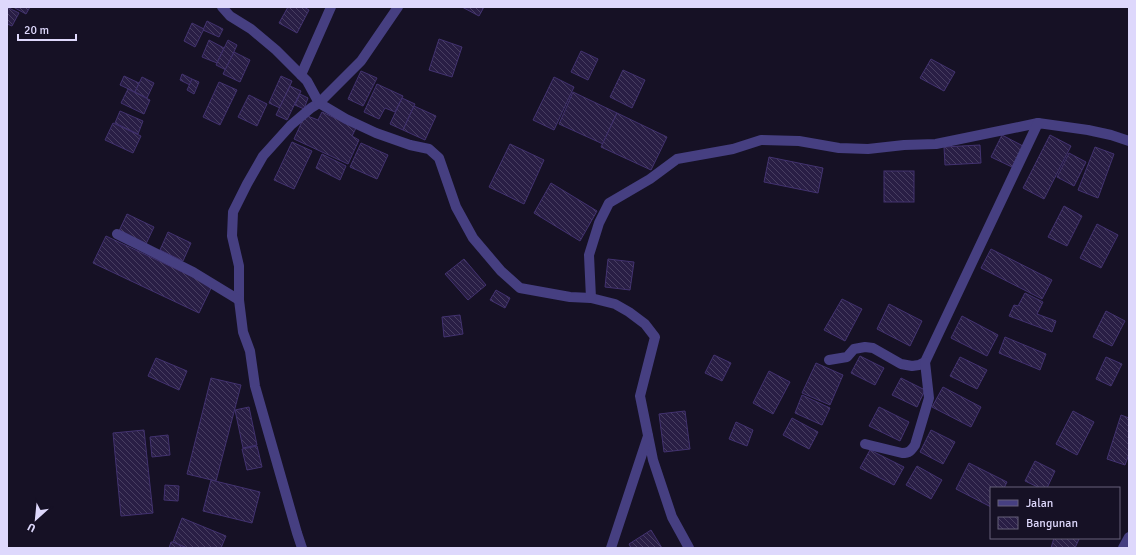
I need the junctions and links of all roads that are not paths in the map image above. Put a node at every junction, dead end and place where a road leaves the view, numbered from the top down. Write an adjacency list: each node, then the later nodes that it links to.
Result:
1 (222, 7): 4 (street)
2 (331, 7): 4 (street)
3 (398, 7): 5 (street)
4 (301, 75): 5 (street)
5 (319, 103): 9 (street); 10 (street)
6 (1038, 123): 7 (street); 9 (street); 12 (street)
7 (1129, 141)
8 (117, 234): 10 (street)
9 (591, 298): 13 (street)
10 (239, 300): 16 (street)
11 (830, 360): 12 (street)
12 (925, 362): 14 (street)
13 (648, 436): 17 (street); 18 (street)
14 (865, 444)
15 (1129, 537): 19 (street)
16 (302, 548)
17 (611, 548)
18 (689, 548)
19 (1123, 548)

